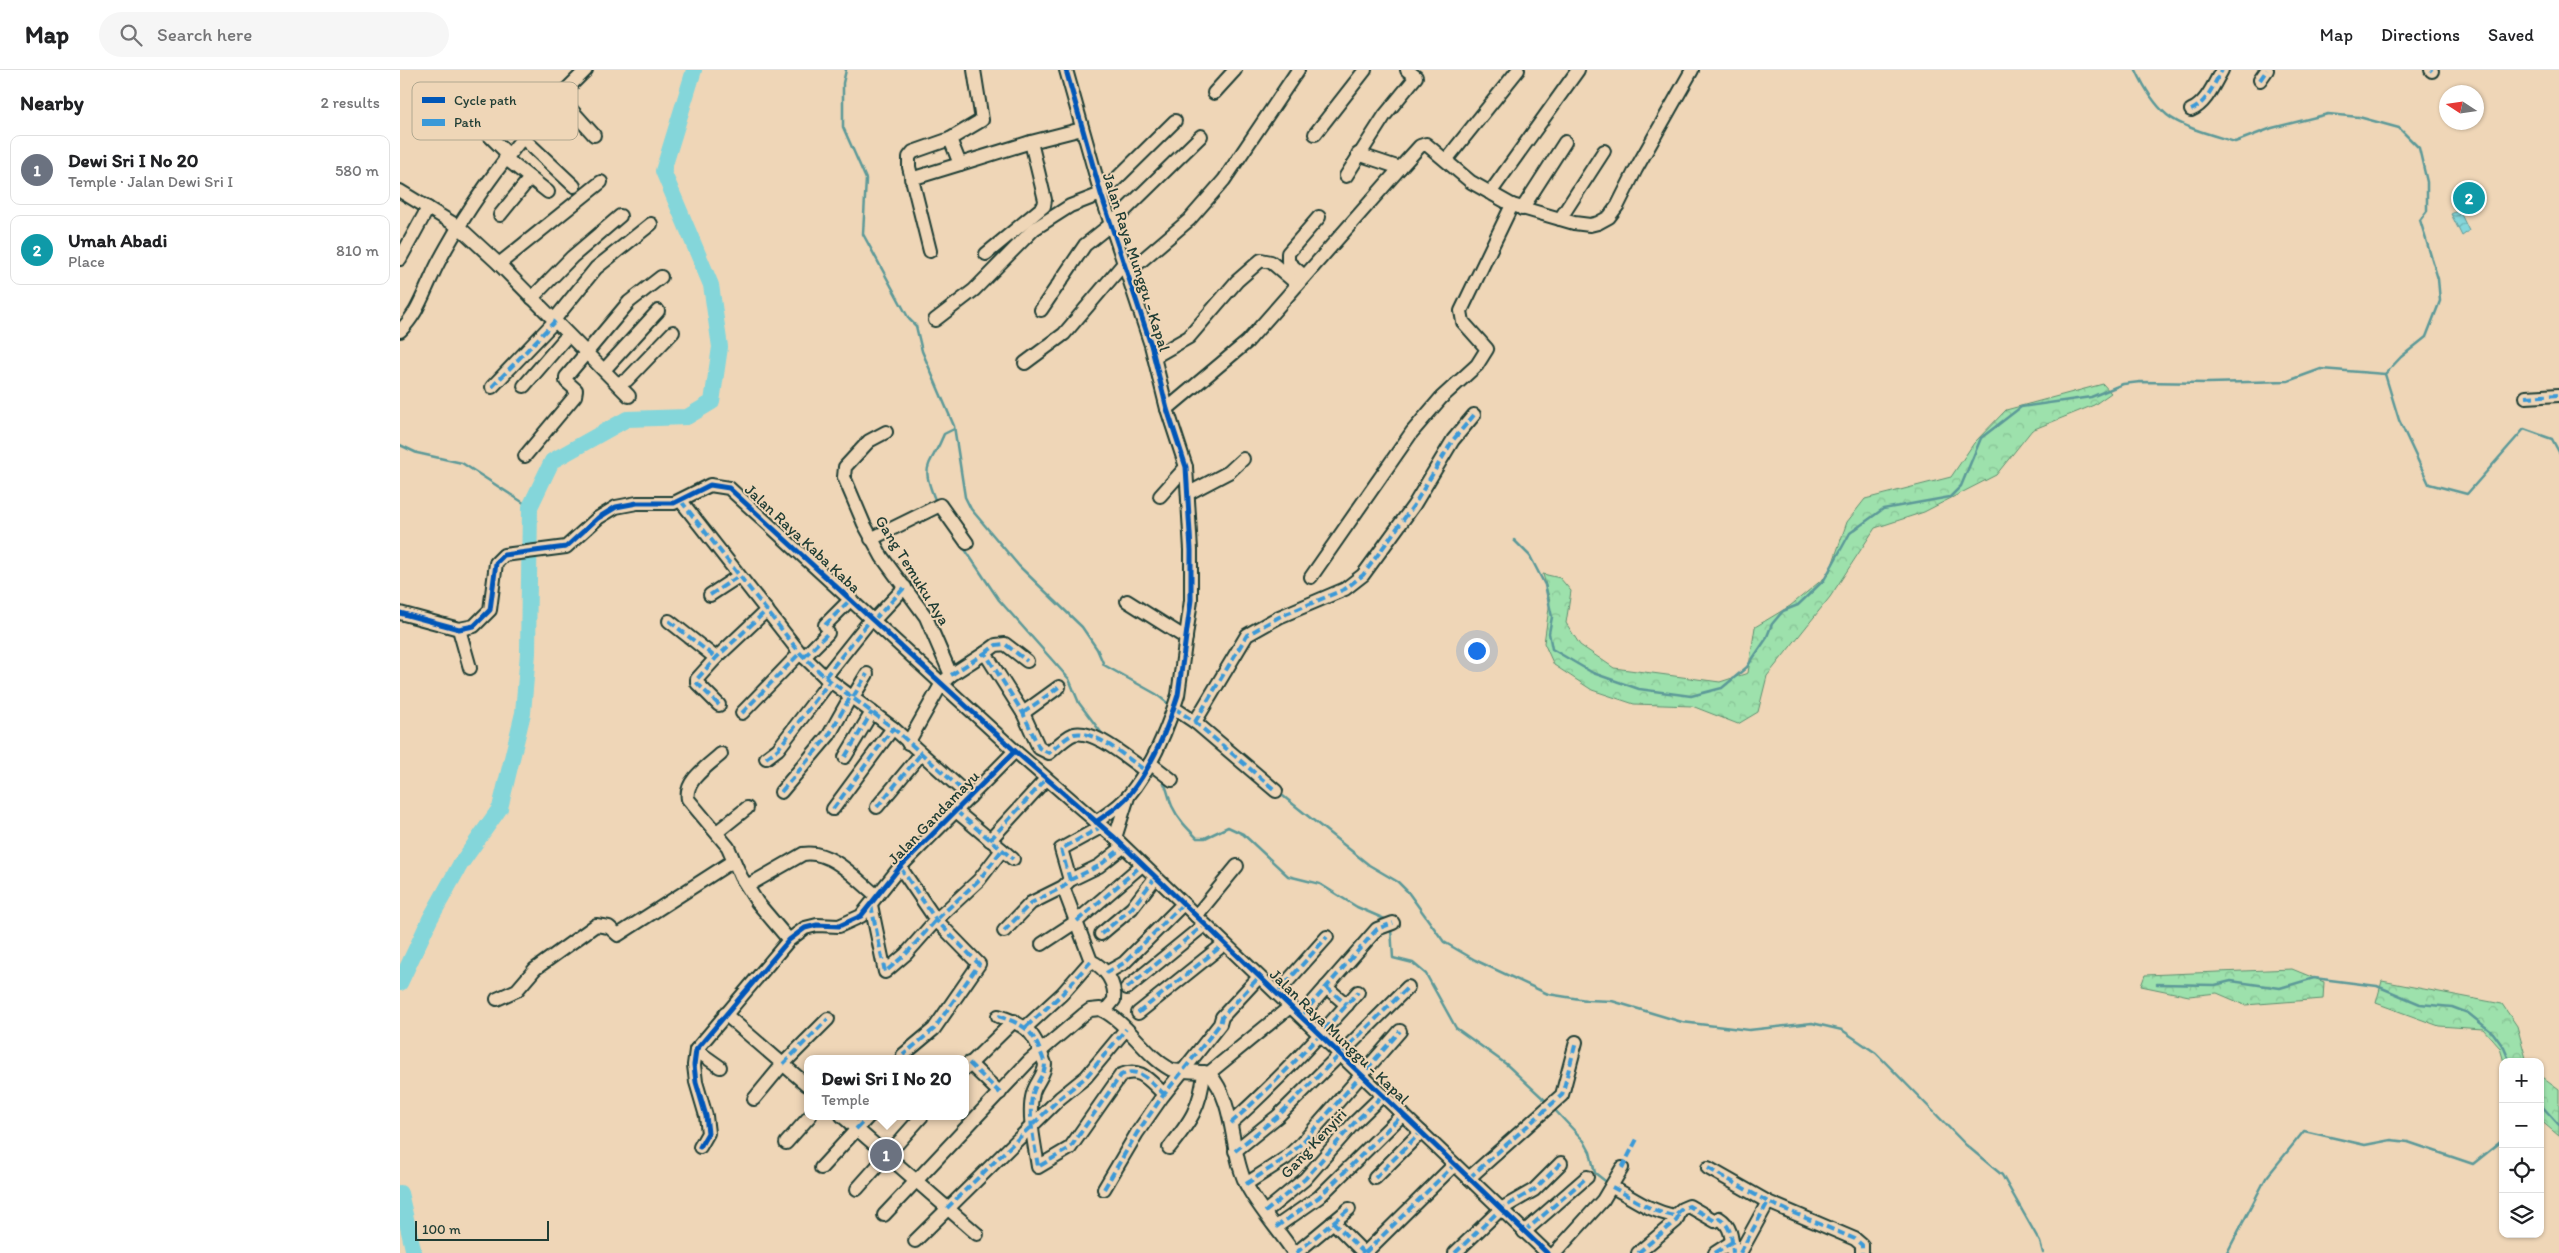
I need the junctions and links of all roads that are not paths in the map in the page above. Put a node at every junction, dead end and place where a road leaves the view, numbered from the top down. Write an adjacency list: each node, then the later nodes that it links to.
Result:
1 (586, 70): 12 (street)
2 (974, 70): 21 (street)
3 (1066, 70): 17 (street, Jalan Raya Munggu - Kapal)
4 (1235, 70): 13 (street)
5 (1298, 70): 55 (street)
6 (1365, 70): 18 (street)
7 (1518, 70): 30 (street)
8 (1578, 70): 40 (street)
9 (1692, 70): 47 (street)
10 (2222, 70): 14 (street)
11 (1415, 72): 28 (street)
12 (574, 82)
13 (1214, 92)
14 (2191, 110)
15 (578, 117): 19 (street)
16 (1175, 120): 41 (street)
17 (1082, 129): 25 (street); 41 (street, Jalan Raya Munggu - Kapal)
18 (1315, 134)
19 (594, 135)
20 (1201, 136): 49 (street)
21 (950, 139): 31 (street); 35 (street)
22 (492, 140): 29 (street)
23 (521, 140): 29 (street)
24 (525, 140): 37 (street)
25 (1031, 142): 31 (street); 52 (street)
26 (1565, 142): 42 (street)
27 (1604, 152): 47 (street)
28 (1358, 154): 32 (street); 33 (street)
29 (507, 156): 34 (street); 50 (street)
30 (1446, 160): 32 (street); 40 (street)
31 (960, 164): 35 (street)
32 (1400, 168): 57 (street)
33 (1346, 176)
34 (530, 178): 39 (street); 44 (street)
35 (911, 179): 51 (street)
36 (601, 182): 54 (street)
37 (574, 186)
38 (400, 191): 43 (street)
39 (548, 192)
40 (1490, 193): 42 (street)
41 (1101, 194): 49 (street, Jalan Raya Munggu - Kapal); 61 (street)
42 (1517, 207): 47 (street); 88 (street)
43 (428, 208): 50 (street); 53 (street)
44 (500, 215)
45 (620, 216): 58 (street)
46 (1320, 217): 57 (street)
47 (1560, 219)
48 (651, 224): 62 (street)
49 (1110, 225): 55 (street, Jalan Raya Munggu - Kapal); 59 (street)
50 (459, 227): 54 (street); 63 (street)
51 (930, 251)
52 (986, 254)
53 (400, 259)
54 (499, 264): 58 (street)
55 (1126, 267): 67 (street, Jalan Raya Munggu - Kapal); 68 (street)
56 (661, 277): 66 (street)
57 (1301, 280): 67 (street); 76 (street)
58 (532, 298): 62 (street)
59 (1041, 310)
60 (658, 311): 69 (street)
61 (934, 320)
62 (555, 321): 65 (street); 72 (street)
63 (400, 331)
64 (673, 332): 70 (street)
65 (568, 335): 66 (street); 71 (street)
66 (586, 351): 69 (street); 79 (street)
67 (1154, 356): 76 (street, Jalan Raya Munggu - Kapal)
68 (1025, 363)
69 (605, 369): 70 (street)
70 (618, 383): 74 (street)
71 (524, 386)
72 (492, 387)
73 (2559, 395): 75 (street)
74 (629, 396)
75 (2526, 397)
76 (1168, 409): 81 (street, Jalan Raya Munggu - Kapal)
77 (1474, 415): 114 (street)
78 (886, 432): 85 (street, Gang Temuku Aya)
79 (525, 456)
80 (1243, 459): 82 (street)
81 (1186, 467): 82 (street, Jalan Raya Munggu - Kapal); 83 (street)
82 (1189, 493): 98 (street, Jalan Raya Munggu - Kapal)
83 (1160, 496)
84 (681, 501): 87 (street); 91 (street, Jalan Raya Kaba Kaba); 97 (street, Jalan Raya Kaba Kaba)
85 (872, 539): 86 (street); 89 (street, Gang Temuku Aya)
86 (967, 543)
87 (738, 576): 90 (street); 93 (street)
88 (1311, 577)
89 (905, 587): 95 (street); 106 (street, Gang Temuku Aya)
90 (710, 595)
91 (851, 599): 95 (street, Jalan Raya Kaba Kaba); 100 (street)
92 (1127, 601): 98 (street)
93 (767, 610): 100 (street); 101 (street)
94 (400, 613): 97 (street)
95 (873, 619): 105 (street); 106 (street, Jalan Raya Kaba Kaba)
96 (669, 621): 101 (street)
97 (459, 629): 103 (street)
98 (1186, 638): 110 (street, Jalan Raya Munggu - Kapal)
99 (985, 653): 102 (street); 106 (street); 113 (street)
100 (802, 655): 105 (street); 112 (street)
101 (716, 658): 109 (street)
102 (1027, 661)
103 (470, 668)
104 (867, 674): 108 (street)
105 (828, 679): 108 (street); 122 (street)
106 (946, 679): 116 (street); 118 (street, Jalan Raya Kaba Kaba)
107 (1059, 687): 113 (street)
108 (852, 697): 111 (street); 127 (street)
109 (719, 705)
110 (1177, 706): 114 (street); 124 (street, Jalan Raya Munggu - Kapal)
111 (872, 712): 115 (street); 121 (street)
112 (742, 713)
113 (1023, 713): 117 (street)
114 (1195, 722): 128 (street)
115 (893, 728): 116 (street); 133 (street)
116 (908, 743): 120 (street)
117 (1040, 748): 123 (street); 124 (street)
118 (1015, 751): 123 (street, Jalan Raya Kaba Kaba); 129 (street, Jalan Gandamayu)
119 (721, 754): 136 (street)
120 (920, 755): 129 (street); 131 (street)
121 (845, 756)
122 (766, 758)
123 (1026, 760): 125 (street, Jalan Raya Kaba Kaba)
124 (1148, 767): 126 (street); 130 (street, Jalan Raya Munggu - Kapal)
125 (1046, 779): 135 (street, Jalan Raya Kaba Kaba); 137 (street)
126 (1172, 780)
127 (780, 792)
128 (1276, 792)
129 (970, 797): 134 (street, Jalan Gandamayu)
130 (1128, 797): 135 (street, Jalan Raya Munggu - Kapal); 138 (street, Jalan Raya Munggu - Kapal)
131 (877, 807)
132 (747, 808): 136 (street)
133 (833, 810)
134 (956, 811): 137 (street); 144 (street, Jalan Gandamayu)
135 (1099, 824): 138 (street, Jalan Raya Kaba Kaba); 146 (street, Jalan Raya Munggu - Kapal)
136 (717, 832): 141 (street)
137 (990, 840): 139 (street)
138 (1119, 842): 142 (street, Jalan Raya Munggu - Kapal); 146 (street)
139 (1002, 850): 140 (street); 150 (street)
140 (1013, 859)
141 (733, 861): 147 (street); 168 (street)
142 (1142, 865): 145 (street, Jalan Raya Munggu - Kapal); 151 (street)
143 (1237, 866): 152 (street)
144 (900, 867): 148 (street, Jalan Gandamayu); 150 (street)
145 (1156, 878): 149 (street, Jalan Raya Munggu - Kapal); 155 (street)
146 (1067, 883): 151 (street); 154 (street)
147 (747, 886): 148 (street); 157 (street)
148 (874, 900): 150 (street); 157 (street, Jalan Gandamayu)
149 (1183, 904): 152 (street, Jalan Raya Munggu - Kapal); 161 (street)
150 (936, 920): 186 (street)
151 (1077, 921): 158 (street); 160 (street)
152 (1200, 921): 159 (street, Jalan Raya Munggu - Kapal); 165 (street)
153 (1393, 923): 163 (street)
154 (1004, 931)
155 (1101, 934)
156 (1327, 937): 167 (street)
157 (789, 940): 173 (street, Jalan Gandamayu)
158 (1042, 944)
159 (1224, 944): 162 (street, Jalan Raya Munggu - Kapal); 172 (street)
160 (1091, 961): 161 (street); 178 (street)
161 (1108, 971): 171 (street)
162 (1259, 977): 167 (street, Jalan Raya Munggu - Kapal); 191 (street)
163 (1326, 987): 169 (street); 175 (street)
164 (1408, 987): 185 (street)
165 (1127, 988)
166 (1358, 992): 169 (street)
167 (1277, 993): 170 (street, Jalan Raya Munggu - Kapal)
168 (497, 999)
169 (1347, 1005): 181 (street)
170 (1291, 1006): 175 (street, Jalan Raya Munggu - Kapal); 192 (street)
171 (1105, 1011): 179 (street); 184 (street)
172 (1138, 1013)
173 (725, 1014): 183 (street, Jalan Gandamayu); 187 (street)
174 (998, 1016): 177 (street)
175 (1301, 1016): 181 (street, Jalan Raya Munggu - Kapal)
176 (828, 1019): 187 (street)
177 (1014, 1021): 178 (street); 188 (street)
178 (1026, 1027): 184 (street)
179 (1126, 1029): 191 (street); 205 (street)
180 (1400, 1031): 193 (street)
181 (1321, 1035): 185 (street, Jalan Raya Munggu - Kapal); 204 (street)
182 (1576, 1042): 220 (street)
183 (696, 1050): 189 (street); 209 (street)
184 (1040, 1052): 195 (street); 205 (street)
185 (1341, 1054): 193 (street, Jalan Raya Munggu - Kapal); 211 (street)
186 (903, 1055)
187 (783, 1064): 194 (street); 198 (street)
188 (969, 1064)
189 (720, 1067)
190 (969, 1068): 195 (street)
191 (1183, 1070): 192 (street); 196 (street)
192 (1206, 1073): 204 (street); 210 (street)
193 (1363, 1075): 197 (street, Jalan Raya Munggu - Kapal); 222 (street)
194 (804, 1083)
195 (1000, 1093): 221 (street)
196 (1164, 1094): 205 (street); 225 (street)
197 (1383, 1095): 199 (street, Jalan Raya Munggu - Kapal); 230 (street, Gang Kenyiri)
198 (754, 1099)
199 (1402, 1114): 207 (street, Jalan Raya Munggu - Kapal); 234 (street)
200 (806, 1120): 208 (street)
201 (847, 1120): 206 (street)
202 (865, 1120): 206 (street)
203 (918, 1120): 212 (street)
204 (1231, 1123): 211 (street)
205 (1033, 1125): 227 (street)
206 (856, 1128): 212 (street); 215 (street)
207 (1421, 1132): 214 (street, Jalan Raya Munggu - Kapal); 219 (street)
208 (786, 1143)
209 (700, 1146)
210 (1169, 1148)
211 (1235, 1151): 222 (street)
212 (886, 1155): 221 (street); 224 (street)
213 (1561, 1163): 229 (street)
214 (1454, 1165): 220 (street, Jalan Raya Munggu - Kapal); 241 (street)
215 (821, 1168)
216 (1622, 1168): 223 (street)
217 (1708, 1168): 226 (street)
218 (1587, 1177): 235 (street)
219 (1375, 1178)
220 (1469, 1178): 229 (street, Jalan Raya Munggu - Kapal)
221 (916, 1181): 227 (street); 232 (street)
222 (1246, 1184): 230 (street)
223 (1612, 1187): 231 (street); 243 (street)
224 (857, 1189)
225 (1104, 1189)
226 (1768, 1202): 246 (street); 247 (street)
227 (947, 1208): 236 (street); 237 (street)
228 (1349, 1208): 233 (street)
229 (1501, 1210): 235 (street, Jalan Raya Munggu - Kapal); 242 (street)
230 (1265, 1212): 234 (street)
231 (1678, 1214): 238 (street); 244 (street)
232 (884, 1215)
233 (1333, 1222): 240 (street); 241 (street)
234 (1276, 1227): 240 (street)
235 (1524, 1232): 239 (street, Jalan Raya Munggu - Kapal)
236 (977, 1234)
237 (915, 1241)
238 (1733, 1247): 245 (street)
239 (1541, 1251)
240 (1295, 1253)
241 (1364, 1253)
242 (1455, 1253)
243 (1555, 1253)
244 (1638, 1253)
245 (1715, 1253)
246 (1740, 1253)
247 (1862, 1253)

